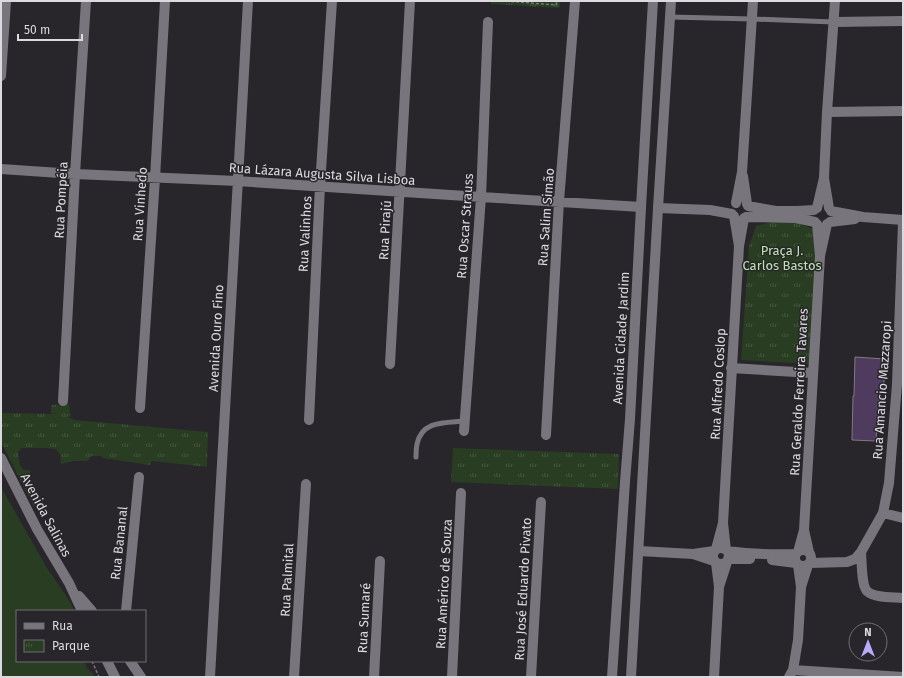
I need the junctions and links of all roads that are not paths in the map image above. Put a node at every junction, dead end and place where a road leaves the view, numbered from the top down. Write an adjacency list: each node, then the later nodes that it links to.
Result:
1 (6, 1): 17 (street)
2 (86, 1): 22 (street, Rua Pompéia)
3 (165, 1): 23 (street, Rua Vinhedo)
4 (248, 1): 25 (street, Avenida Ouro Fino)
5 (332, 1): 26 (street, Rua Valinhos)
6 (410, 1): 27 (street, Rua Pirajú)
7 (575, 1): 29 (street, Rua Salim Simão)
8 (653, 1): 31 (street, Avenida Cidade Jardim)
9 (671, 1): 12 (street)
10 (753, 1): 13 (street)
11 (835, 1): 15 (street)
12 (670, 17): 13 (lane); 32 (street)
13 (752, 19): 15 (lane); 21 (street)
14 (488, 22): 28 (street, Rua Oscar Strauss)
15 (834, 22): 16 (street); 18 (street)
16 (903, 22)
17 (1, 76)
18 (828, 112): 19 (street); 24 (street)
19 (903, 112)
20 (1, 169): 22 (street, Rua Lázara Augusta Silva Lisboa)
21 (742, 172): 30 (street); 33 (street)
22 (75, 174): 23 (street, Rua Lázara Augusta Silva Lisboa); 47 (street, Rua Pompéia)
23 (155, 178): 25 (street, Rua Lázara Augusta Silva Lisboa); 48 (street, Rua Vinhedo)
24 (824, 178): 34 (street); 35 (street)
25 (237, 181): 26 (street, Rua Lázara Augusta Silva Lisboa); 80 (street, Avenida Ouro Fino)
26 (320, 186): 27 (street, Rua Lázara Augusta Silva Lisboa); 50 (street, Rua Valinhos)
27 (400, 192): 28 (street, Rua Lázara Augusta Silva Lisboa); 43 (street, Rua Pirajú)
28 (481, 197): 29 (street, Rua Lázara Augusta Silva Lisboa); 52 (street, Rua Oscar Strauss)
29 (560, 201): 31 (street, Rua Lázara Augusta Silva Lisboa); 53 (street, Rua Salim Simão)
30 (747, 205): 33 (street); 34 (street); 37 (street)
31 (641, 206): 49 (street, Avenida Cidade Jardim)
32 (658, 208): 33 (street); 51 (street)
33 (734, 209): 37 (street); 41 (street)
34 (816, 209): 35 (street); 39 (street)
35 (830, 210): 36 (street); 39 (street)
36 (863, 217): 38 (street); 39 (street)
37 (745, 218): 39 (street); 41 (street)
38 (903, 220)
39 (822, 223): 45 (street, Rua Geraldo Ferreira Tavares)
40 (903, 223): 42 (street, Rua Amancio Mazzaropi)
41 (739, 246): 44 (street, Rua Alfredo Coslop)
42 (902, 303): 46 (street, Rua Amancio Mazzaropi)
43 (390, 364)
44 (731, 368): 45 (street); 64 (street, Rua Alfredo Coslop)
45 (813, 373): 65 (street, Rua Geraldo Ferreira Tavares)
46 (900, 385): 60 (street, Rua Amancio Mazzaropi)
47 (63, 401)
48 (140, 408)
49 (630, 419): 51 (street); 69 (street, Avenida Cidade Jardim)
50 (309, 420)
51 (646, 420): 62 (street)
52 (464, 426): 54 (lane)
53 (546, 434)
54 (416, 457)
55 (1, 458): 67 (street, Avenida Salinas)
56 (139, 477): 73 (street, Rua Bananal)
57 (306, 484): 81 (street, Rua Palmital)
58 (461, 493): 83 (street, Rua Américo de Souza)
59 (541, 502): 84 (street, Rua José Eduardo Pivato)
60 (883, 513): 61 (street); 63 (street, Rua Amancio Mazzaropi)
61 (903, 518)
62 (639, 551): 64 (street); 70 (street)
63 (861, 552): 65 (street); 68 (street)
64 (721, 556): 65 (street); 87 (street, Rua Alfredo Coslop)
65 (803, 558): 76 (street, Rua Geraldo Ferreira Tavares)
66 (380, 561): 82 (street, Rua Sumaré)
67 (69, 583): 71 (street, Avenida Salinas); 72 (street, Avenida Salinas)
68 (903, 598)
69 (617, 600): 70 (street); 85 (street, Avenida Cidade Jardim)
70 (636, 601): 86 (street)
71 (82, 610)
72 (91, 610)
73 (126, 610)
74 (108, 662): 78 (street)
75 (131, 662): 79 (street)
76 (791, 674): 77 (street)
77 (903, 676)
78 (115, 677)
79 (141, 677)
80 (210, 677)
81 (294, 677)
82 (374, 677)
83 (452, 677)
84 (532, 677)
85 (612, 677)
86 (631, 677)
87 (714, 677)

